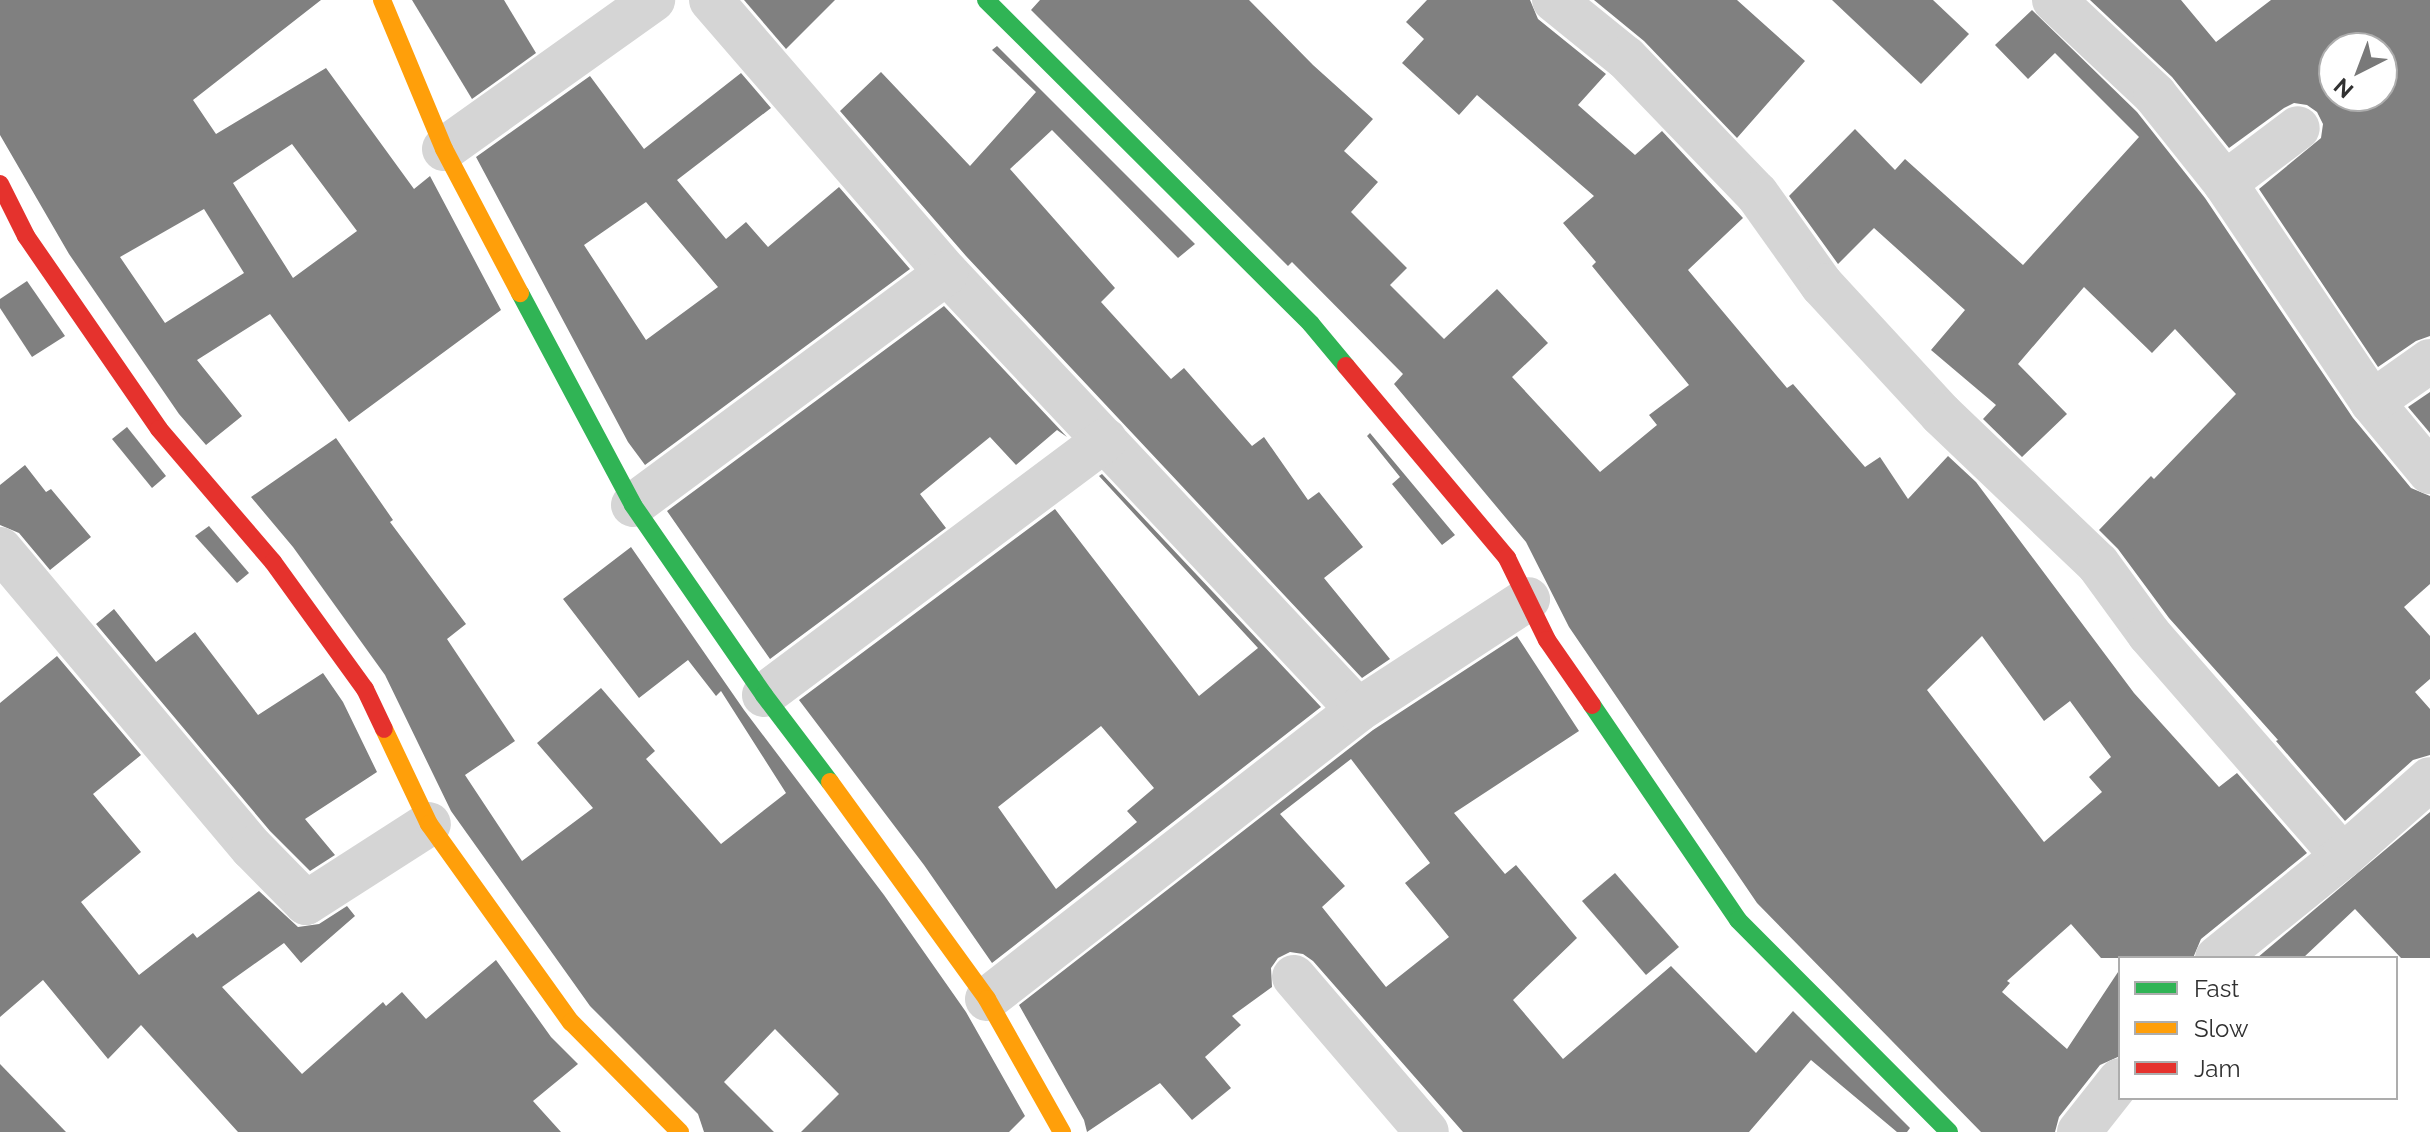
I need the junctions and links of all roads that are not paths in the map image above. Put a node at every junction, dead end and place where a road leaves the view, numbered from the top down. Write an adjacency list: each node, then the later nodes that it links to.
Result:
1 (382, 0): 8 (street)
2 (653, 0): 8 (street)
3 (711, 0): 11 (street)
4 (986, 0): 18 (street)
5 (1554, 0): 23 (street)
6 (2054, 0): 9 (street)
7 (2298, 128): 9 (street)
8 (444, 149): 16 (street)
9 (2225, 183): 13 (street)
10 (0, 184): 22 (street)
11 (947, 273): 14 (street); 16 (street)
12 (2430, 361): 13 (street)
13 (2372, 402): 15 (street)
14 (1105, 440): 19 (street); 20 (street)
15 (2430, 472)
16 (633, 505): 19 (street)
17 (0, 549): 22 (street)
18 (1528, 599): 20 (street); 31 (street)
19 (764, 695): 26 (street)
20 (1358, 710): 26 (street)
21 (2422, 799): 23 (street)
22 (429, 824): 28 (street)
23 (2343, 856): 24 (street)
24 (2219, 956)
25 (1294, 977): 30 (street)
26 (987, 999): 29 (street)
27 (2118, 1083): 32 (street)
28 (680, 1132)
29 (1062, 1132)
30 (1427, 1132)
31 (1949, 1132)
32 (2079, 1132)

